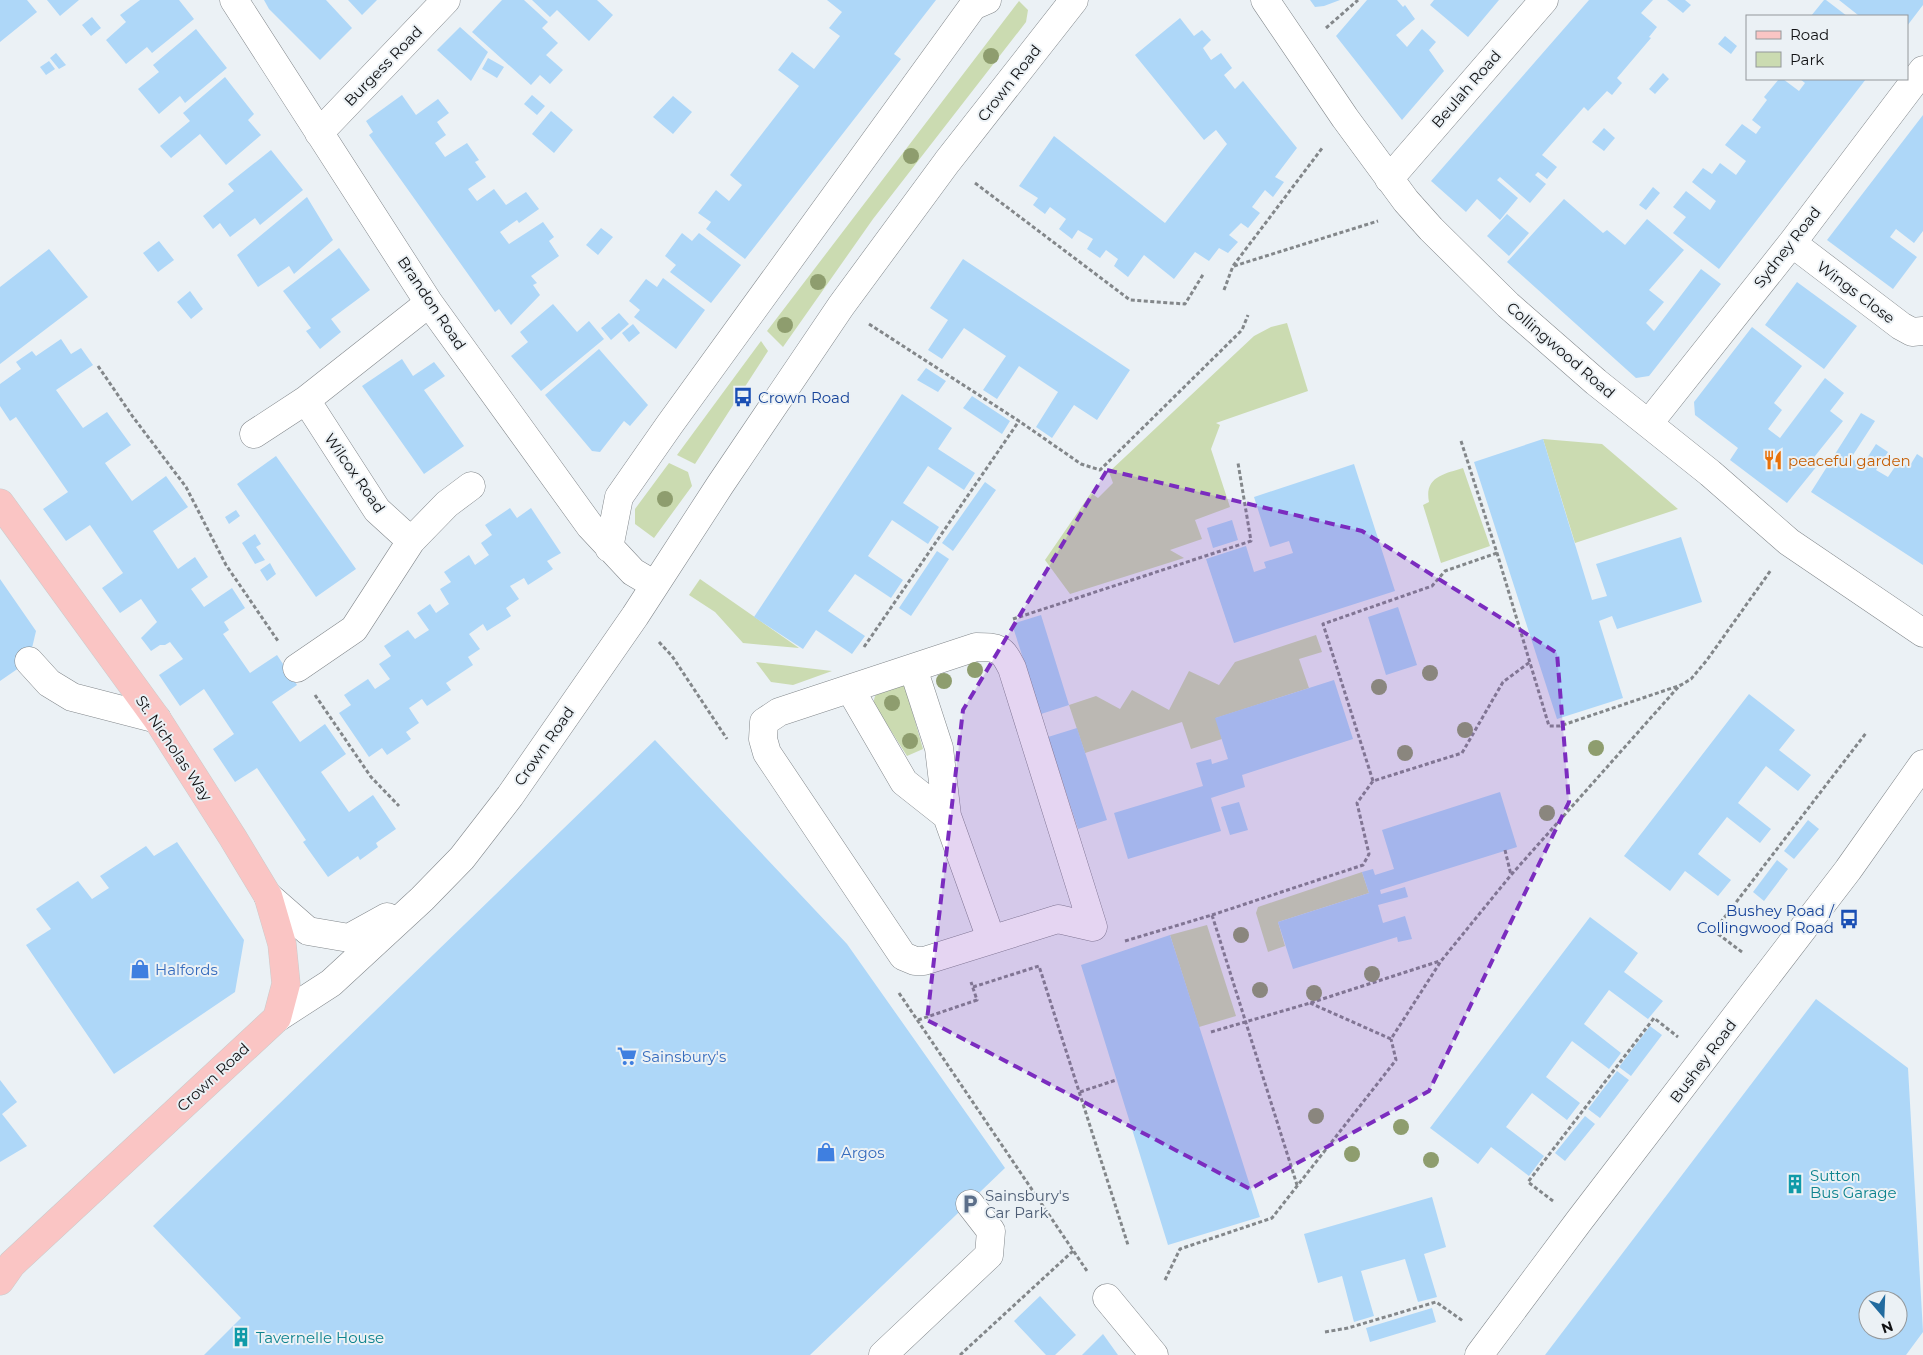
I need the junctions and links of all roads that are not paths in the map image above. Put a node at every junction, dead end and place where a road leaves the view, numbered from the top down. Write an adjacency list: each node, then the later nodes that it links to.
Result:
1 (234, 0): 8 (street, Brandon Road)
2 (446, 0): 8 (street, Burgess Road)
3 (987, 0): 19 (street)
4 (1265, 0): 9 (street, Collingwood Road)
5 (1544, 0): 9 (street, Beulah Road)
6 (1069, 2): 20 (street, Crown Road)
7 (1923, 70): 10 (street, Sydney Road)
8 (319, 133): 11 (street, Brandon Road)
9 (1389, 179): 14 (street, Collingwood Road)
10 (1792, 243): 12 (street, Wings Close); 14 (street, Sydney Road)
11 (430, 303): 13 (street); 19 (street, Brandon Road)
12 (1923, 331)
13 (306, 400): 15 (street); 18 (street, Wilcox Road)
14 (1649, 423): 21 (street, Collingwood Road)
15 (254, 434)
16 (471, 486): 18 (street)
17 (0, 503): 26 (main road, St. Nicholas Way)
18 (411, 541): 23 (street)
19 (609, 548): 20 (street, Brandon Road)
20 (655, 585): 30 (street, Crown Road)
21 (1923, 633)
22 (29, 661): 26 (street)
23 (297, 668)
24 (913, 668): 25 (street); 28 (street); 31 (street)
25 (850, 690): 28 (street); 31 (street)
26 (157, 719): 29 (main road, St. Nicholas Way)
27 (1923, 764): 36 (street, Bushey Road)
28 (948, 816): 31 (street)
29 (268, 896): 30 (street, Crown Road); 32 (main road, St. Nicholas Way)
30 (422, 899): 32 (street, Crown Road)
31 (991, 939)
32 (277, 1018): 34 (main road, Crown Road)
33 (970, 1204): 37 (street)
34 (4, 1271)
35 (1107, 1298): 38 (street)
36 (1484, 1348)
37 (883, 1355)
38 (1154, 1355)

